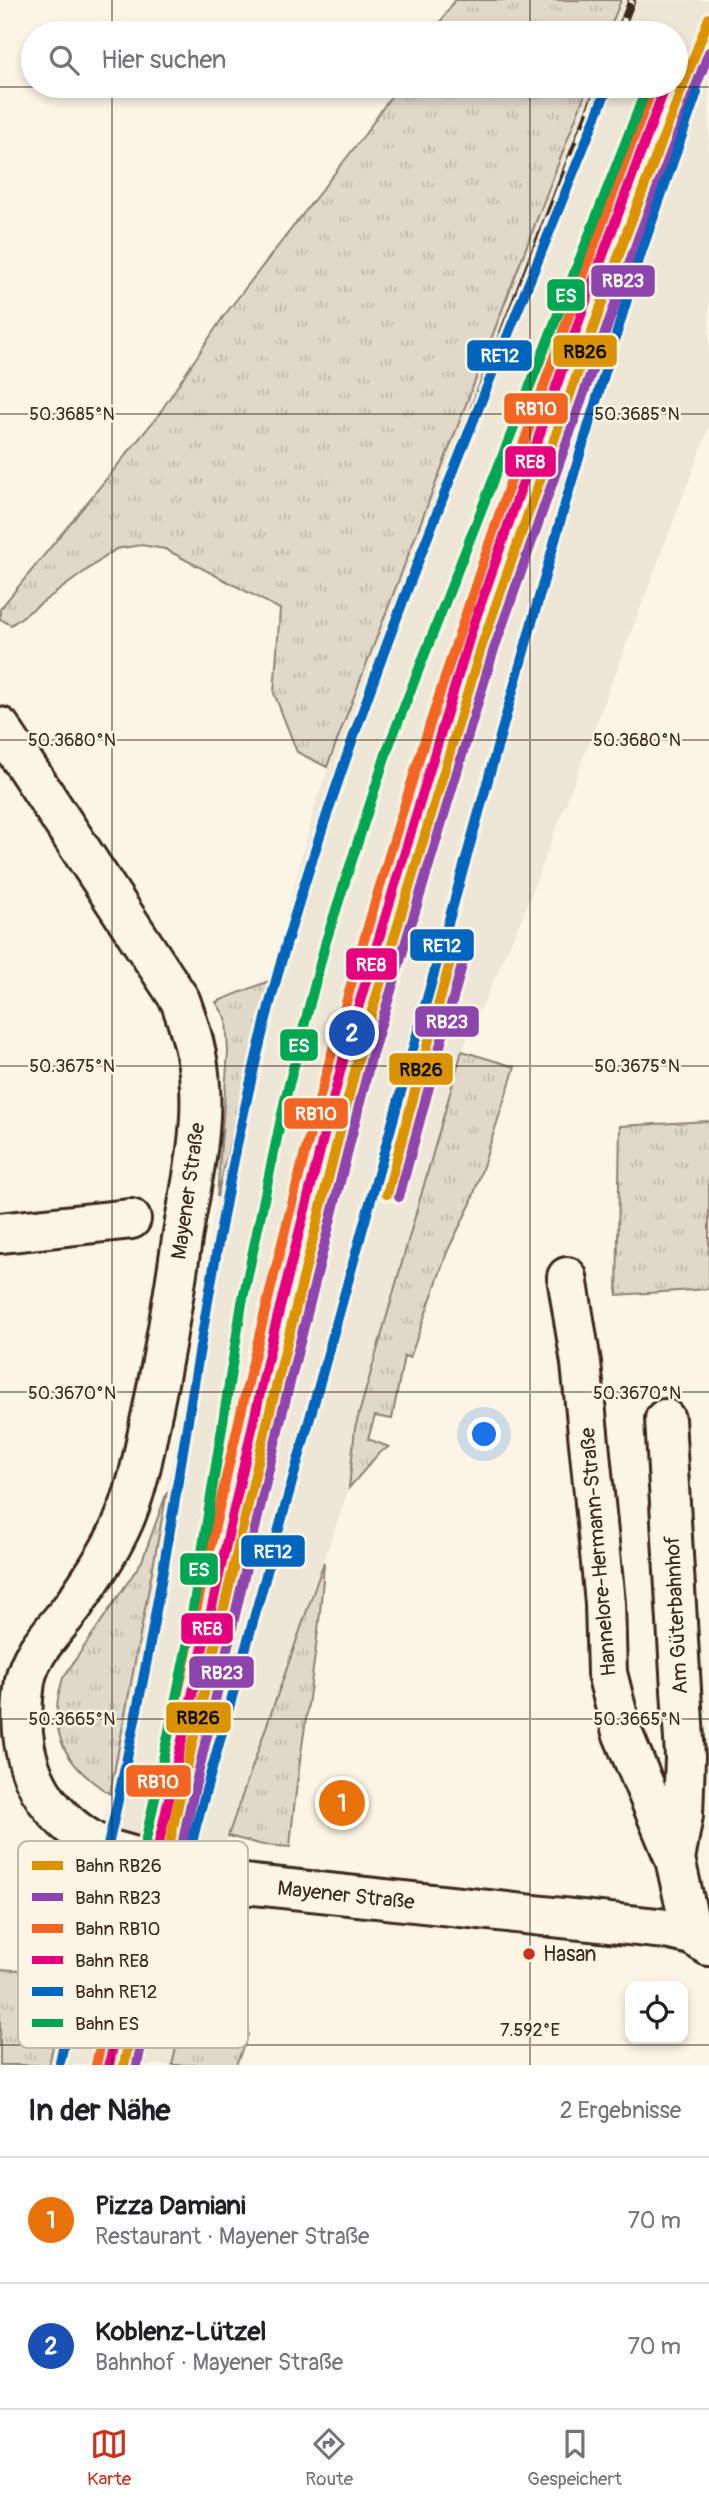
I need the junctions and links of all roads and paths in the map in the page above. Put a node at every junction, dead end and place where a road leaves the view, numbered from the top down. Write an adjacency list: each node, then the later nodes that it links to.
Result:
1 (0, 727): 6 (street, Mayener Straße)
2 (131, 1219): 3 (street)
3 (0, 1233)
4 (567, 1277): 10 (street, Hannelore-Hermann-Straße)
5 (665, 1419): 10 (street, Am Güterbahnhof)
6 (13, 1680): 8 (street, Mayener Straße)
7 (0, 1767): 8 (street)
8 (38, 1792): 9 (street, Mayener Straße)
9 (90, 1841)
10 (676, 1859): 12 (street, Am Güterbahnhof)
11 (248, 1884): 12 (street, Mayener Straße)
12 (701, 1941)

